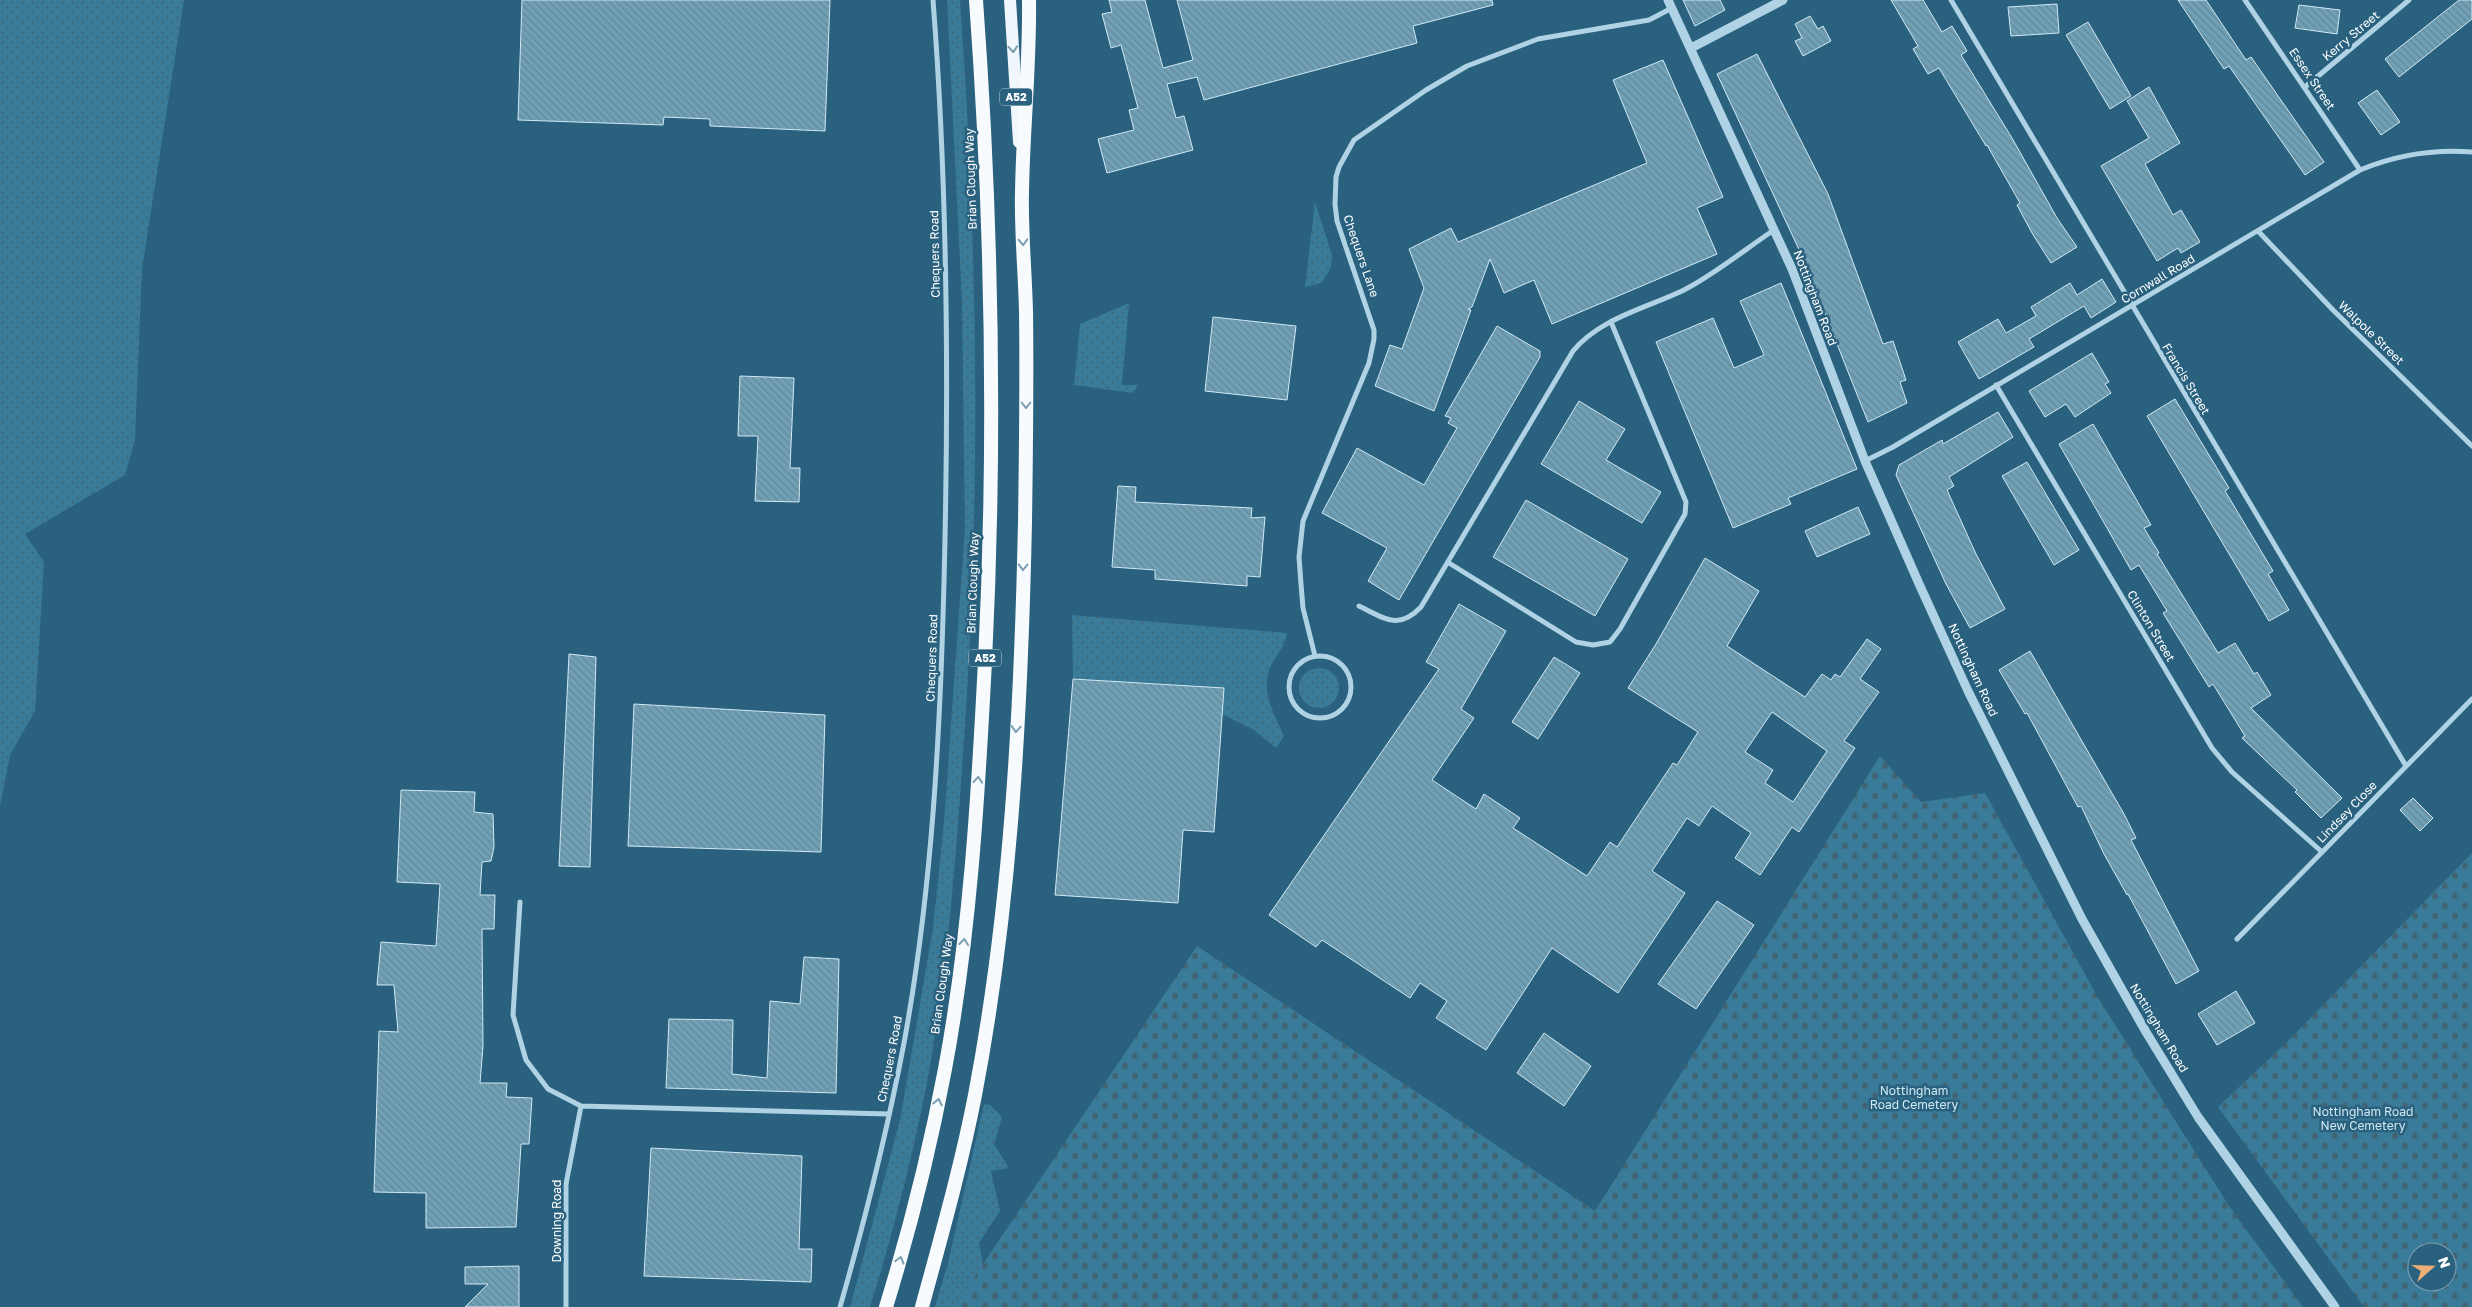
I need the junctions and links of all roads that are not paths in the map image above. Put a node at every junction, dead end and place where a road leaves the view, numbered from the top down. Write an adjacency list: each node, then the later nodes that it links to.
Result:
1 (933, 0): 31 (street, Chequers Road)
2 (976, 0): 34 (highway, Brian Clough Way / A52, one-way to 2)
3 (1010, 0): 14 (main road, A52, one-way to 14)
4 (1030, 0): 14 (highway)
5 (1783, 0): 10 (street)
6 (1951, 0): 17 (street, Francis Street)
7 (2245, 0): 11 (street, Essex Street)
8 (2409, 0): 11 (street, Kerry Street)
9 (1670, 4): 10 (street, Nottingham Road); 24 (street, Chequers Lane)
10 (1691, 48): 15 (street, Nottingham Road)
11 (2305, 87): 13 (street, Essex Street)
12 (2472, 152): 13 (street, Cornwall Road)
13 (2360, 170): 16 (street, Cornwall Road)
14 (1022, 194): 35 (highway, A52, one-way to 35)
15 (1774, 230): 18 (street); 21 (street, Nottingham Road)
16 (2258, 231): 17 (street, Cornwall Road); 20 (street, Walpole Street)
17 (2132, 307): 19 (street, Cornwall Road); 26 (street, Francis Street)
18 (1611, 322): 22 (street); 22 (street)
19 (1996, 385): 21 (street, Cornwall Road); 27 (street, Clinton Street)
20 (2472, 446)
21 (1865, 461): 36 (street, Nottingham Road)
22 (1449, 563): 23 (street)
23 (1359, 606)
24 (1314, 656): 24 (street)
25 (2472, 699): 26 (street, Lindsey Close)
26 (2406, 766): 27 (street, Lindsey Close)
27 (2322, 852): 29 (street, Lindsey Close)
28 (520, 902): 30 (street)
29 (2237, 939)
30 (581, 1106): 31 (street); 32 (street, Downing Road)
31 (889, 1114): 33 (street, Chequers Road)
32 (566, 1307)
33 (840, 1307)
34 (886, 1307)
35 (922, 1307)
36 (2335, 1307)

